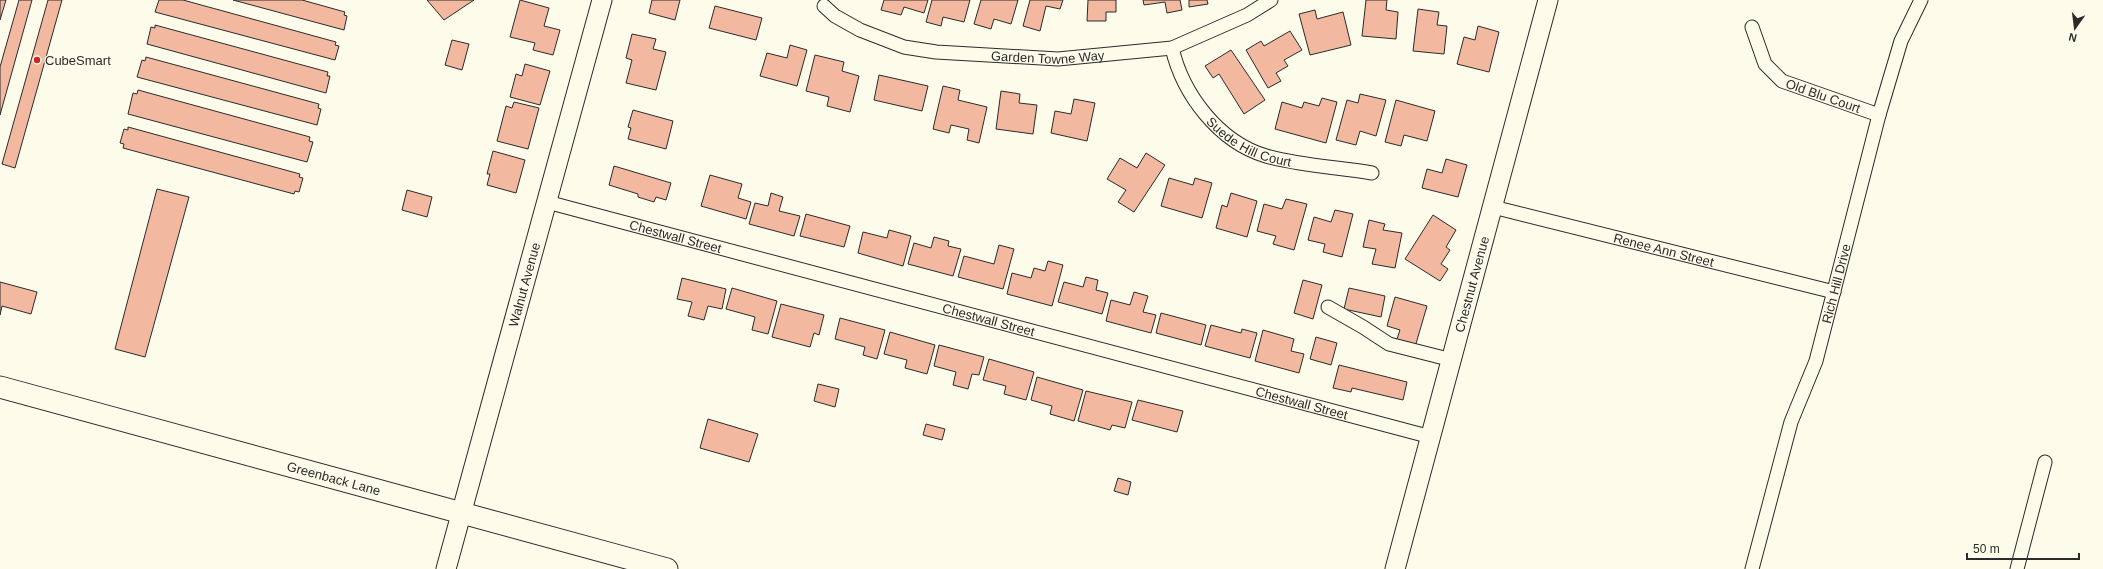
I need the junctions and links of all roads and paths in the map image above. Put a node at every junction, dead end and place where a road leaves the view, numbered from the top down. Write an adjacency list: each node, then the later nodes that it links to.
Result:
1 (602, 0): 10 (street, Walnut Avenue)
2 (1271, 0): 7 (street, Garden Towne Way)
3 (1548, 0): 11 (street, Chestnut Avenue)
4 (1921, 0): 8 (street, Rich Hill Drive)
5 (824, 6): 7 (street, Garden Towne Way)
6 (1752, 27): 8 (street, Old Blu Court)
7 (1172, 48): 9 (street, Suede Hill Court)
8 (1879, 115): 12 (street, Rich Hill Drive)
9 (1372, 173)
10 (547, 202): 16 (street, Chestwall Street); 18 (street, Walnut Avenue)
11 (1493, 207): 12 (street, Renee Ann Street); 14 (street, Chestnut Avenue)
12 (1834, 292): 22 (street, Rich Hill Drive)
13 (1328, 307): 14 (street)
14 (1452, 360): 16 (street, Chestnut Avenue)
15 (0, 387): 18 (main road, Greenback Lane)
16 (1431, 437): 21 (street, Chestnut Avenue)
17 (2045, 462): 23 (street)
18 (462, 514): 19 (street, Walnut Avenue); 20 (main road, Greenback Lane)
19 (446, 569)
20 (667, 569)
21 (1395, 569)
22 (1752, 569)
23 (2017, 569)

